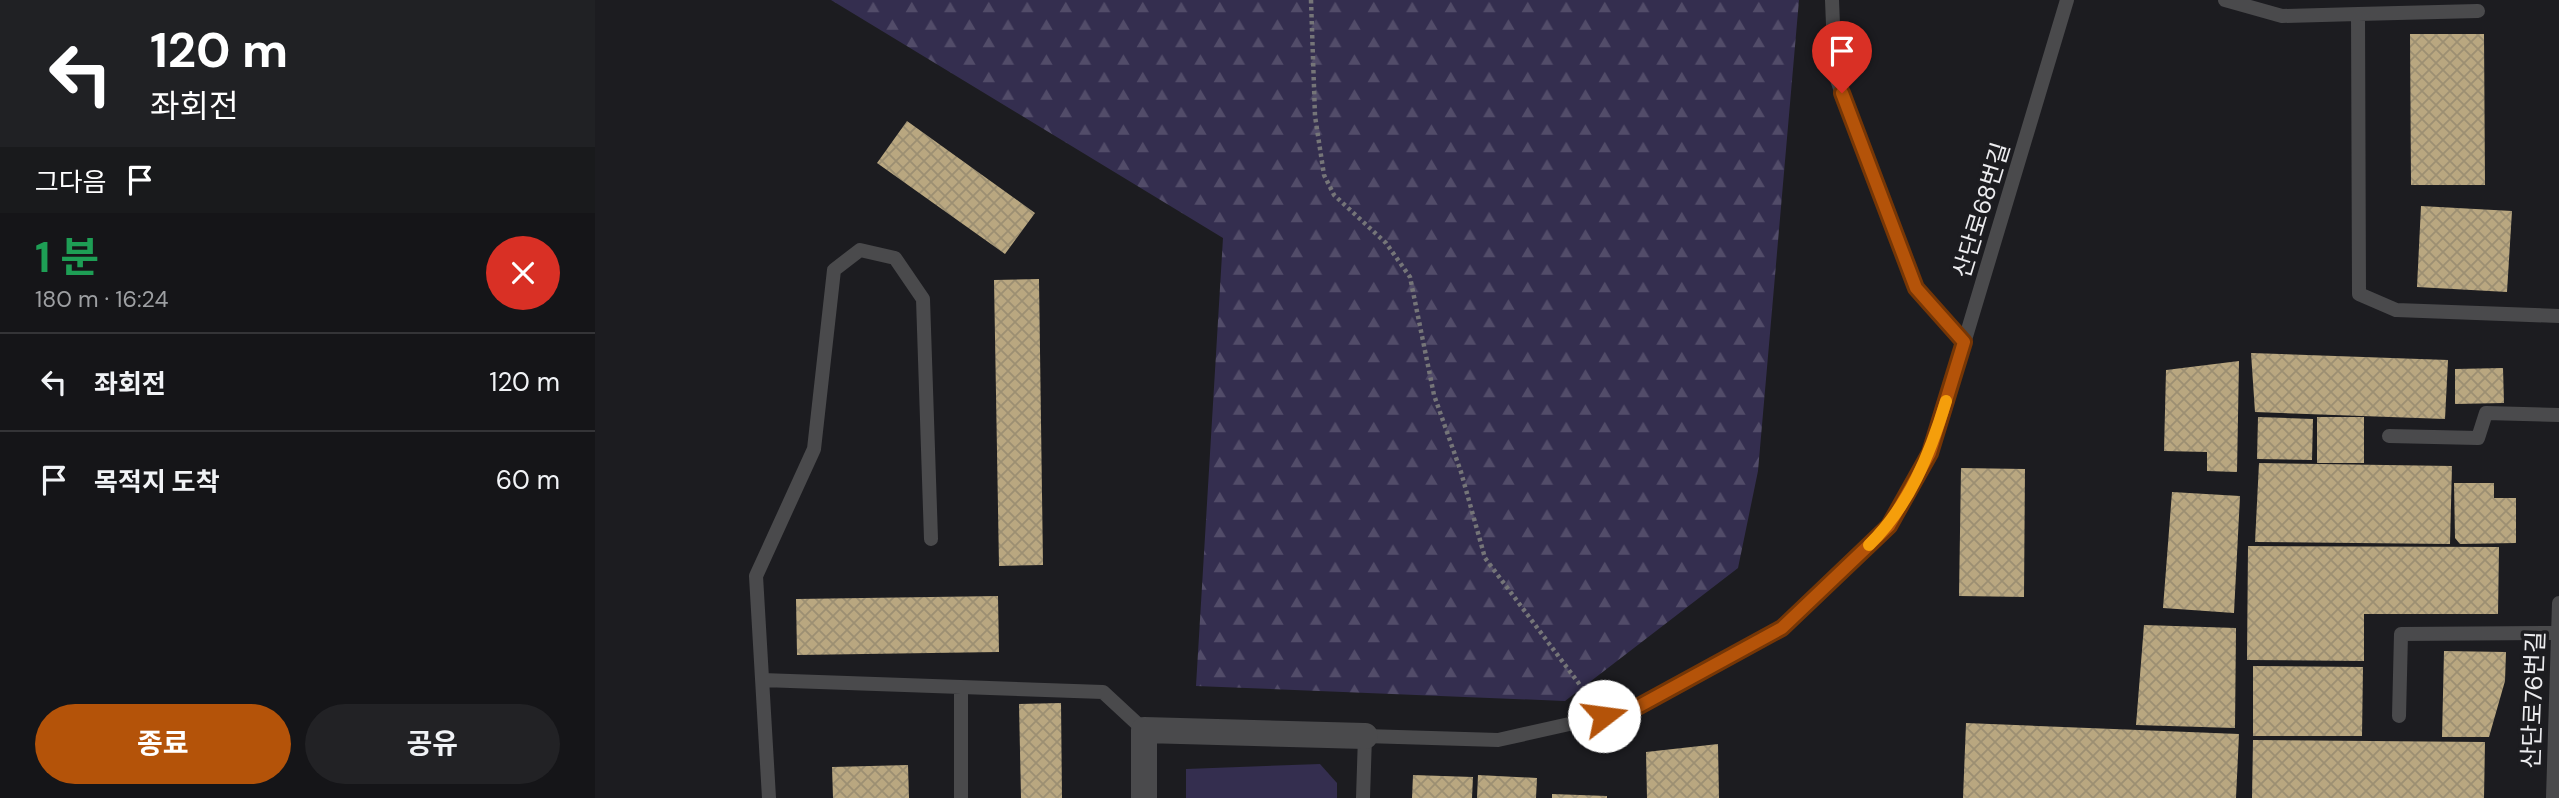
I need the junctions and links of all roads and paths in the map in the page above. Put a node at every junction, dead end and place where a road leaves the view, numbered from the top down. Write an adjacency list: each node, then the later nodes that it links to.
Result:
1 (1311, 0): 16 (path)
2 (1832, 0): 8 (lane)
3 (2067, 0): 8 (lane, 산단로68번길)
4 (2225, 0): 6 (lane)
5 (2478, 11): 6 (lane)
6 (2358, 15): 7 (lane)
7 (2559, 316)
8 (1964, 342): 16 (lane, 산단로68번길)
9 (2559, 415): 10 (lane)
10 (2389, 436)
11 (931, 539): 14 (lane)
12 (2559, 603): 13 (lane, 산단로76번길)
13 (2558, 633): 17 (lane); 24 (lane, 산단로76번길)
14 (762, 680): 15 (lane); 20 (lane)
15 (961, 689): 18 (lane); 21 (lane)
16 (1604, 716): 19 (lane, 산단로68번길)
17 (2399, 716)
18 (1144, 730): 19 (street); 22 (street)
19 (1365, 736): 23 (lane)
20 (769, 798)
21 (961, 798)
22 (1144, 798)
23 (1363, 798)
24 (2553, 798)

